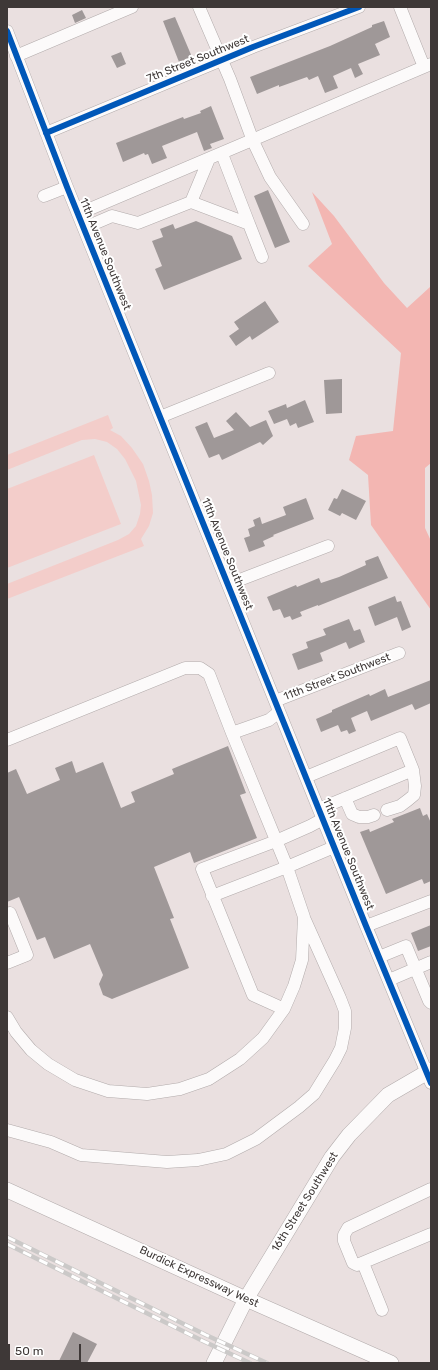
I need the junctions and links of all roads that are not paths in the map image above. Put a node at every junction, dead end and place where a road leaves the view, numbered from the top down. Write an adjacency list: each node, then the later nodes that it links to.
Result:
1 (132, 7): 6 (street)
2 (199, 7): 7 (street)
3 (359, 7): 7 (street, 7th Street Southwest)
4 (400, 7): 8 (street)
5 (7, 31): 6 (street, 11th Avenue Southwest)
6 (16, 56): 9 (street, 11th Avenue Southwest)
7 (222, 60): 9 (street, 7th Street Southwest); 10 (street)
8 (428, 65): 10 (street)
9 (46, 133): 13 (street, 11th Avenue Southwest)
10 (253, 141): 11 (street); 18 (street)
11 (222, 154): 12 (street); 17 (street)
12 (209, 159): 15 (street); 16 (street)
13 (67, 187): 14 (street); 16 (street, 11th Avenue Southwest)
14 (44, 196)
15 (191, 202): 17 (street); 19 (street)
16 (78, 214): 19 (street, 11th Avenue Southwest)
17 (249, 224): 20 (street)
18 (303, 224)
19 (84, 228): 22 (street, 11th Avenue Southwest)
20 (262, 257)
21 (269, 373): 22 (street)
22 (160, 416): 24 (street, 11th Avenue Southwest)
23 (328, 546): 24 (street)
24 (229, 584): 26 (street, 11th Avenue Southwest)
25 (399, 653): 26 (street, 11th Street Southwest)
26 (277, 707): 27 (street, 11th Street Southwest); 30 (street, 11th Avenue Southwest)
27 (232, 733): 28 (street); 35 (street)
28 (7, 740)
29 (413, 770): 30 (street); 31 (street); 32 (street)
30 (306, 777): 33 (street, 11th Avenue Southwest)
31 (345, 798): 33 (street); 34 (street)
32 (387, 810)
33 (321, 814): 35 (street); 36 (street, 11th Avenue Southwest)
34 (374, 815)
35 (276, 841): 37 (street); 38 (street)
36 (334, 848): 37 (street); 42 (street, 11th Avenue Southwest)
37 (287, 867): 38 (street); 41 (street)
38 (212, 896): 49 (street)
39 (431, 901): 42 (street)
40 (7, 915): 45 (street)
41 (304, 917): 49 (street); 52 (street)
42 (366, 926): 43 (street, 11th Avenue Southwest)
43 (379, 957): 46 (street); 47 (street, 11th Avenue Southwest)
44 (431, 962): 46 (street)
45 (7, 963)
46 (416, 970): 47 (street); 48 (street)
47 (389, 980): 51 (street, 11th Avenue Southwest)
48 (431, 1003)
49 (284, 1009): 50 (street)
50 (7, 1017)
51 (430, 1075): 57 (main road, 16th Street Southwest)
52 (7, 1130)
53 (431, 1188): 56 (street)
54 (7, 1190): 57 (main road, Burdick Expressway West)
55 (431, 1234): 56 (street)
56 (362, 1263): 58 (street)
57 (246, 1299): 59 (main road, 16th Street Southwest); 60 (main road, Burdick Expressway West)
58 (382, 1310)
59 (214, 1363)
60 (391, 1363)

